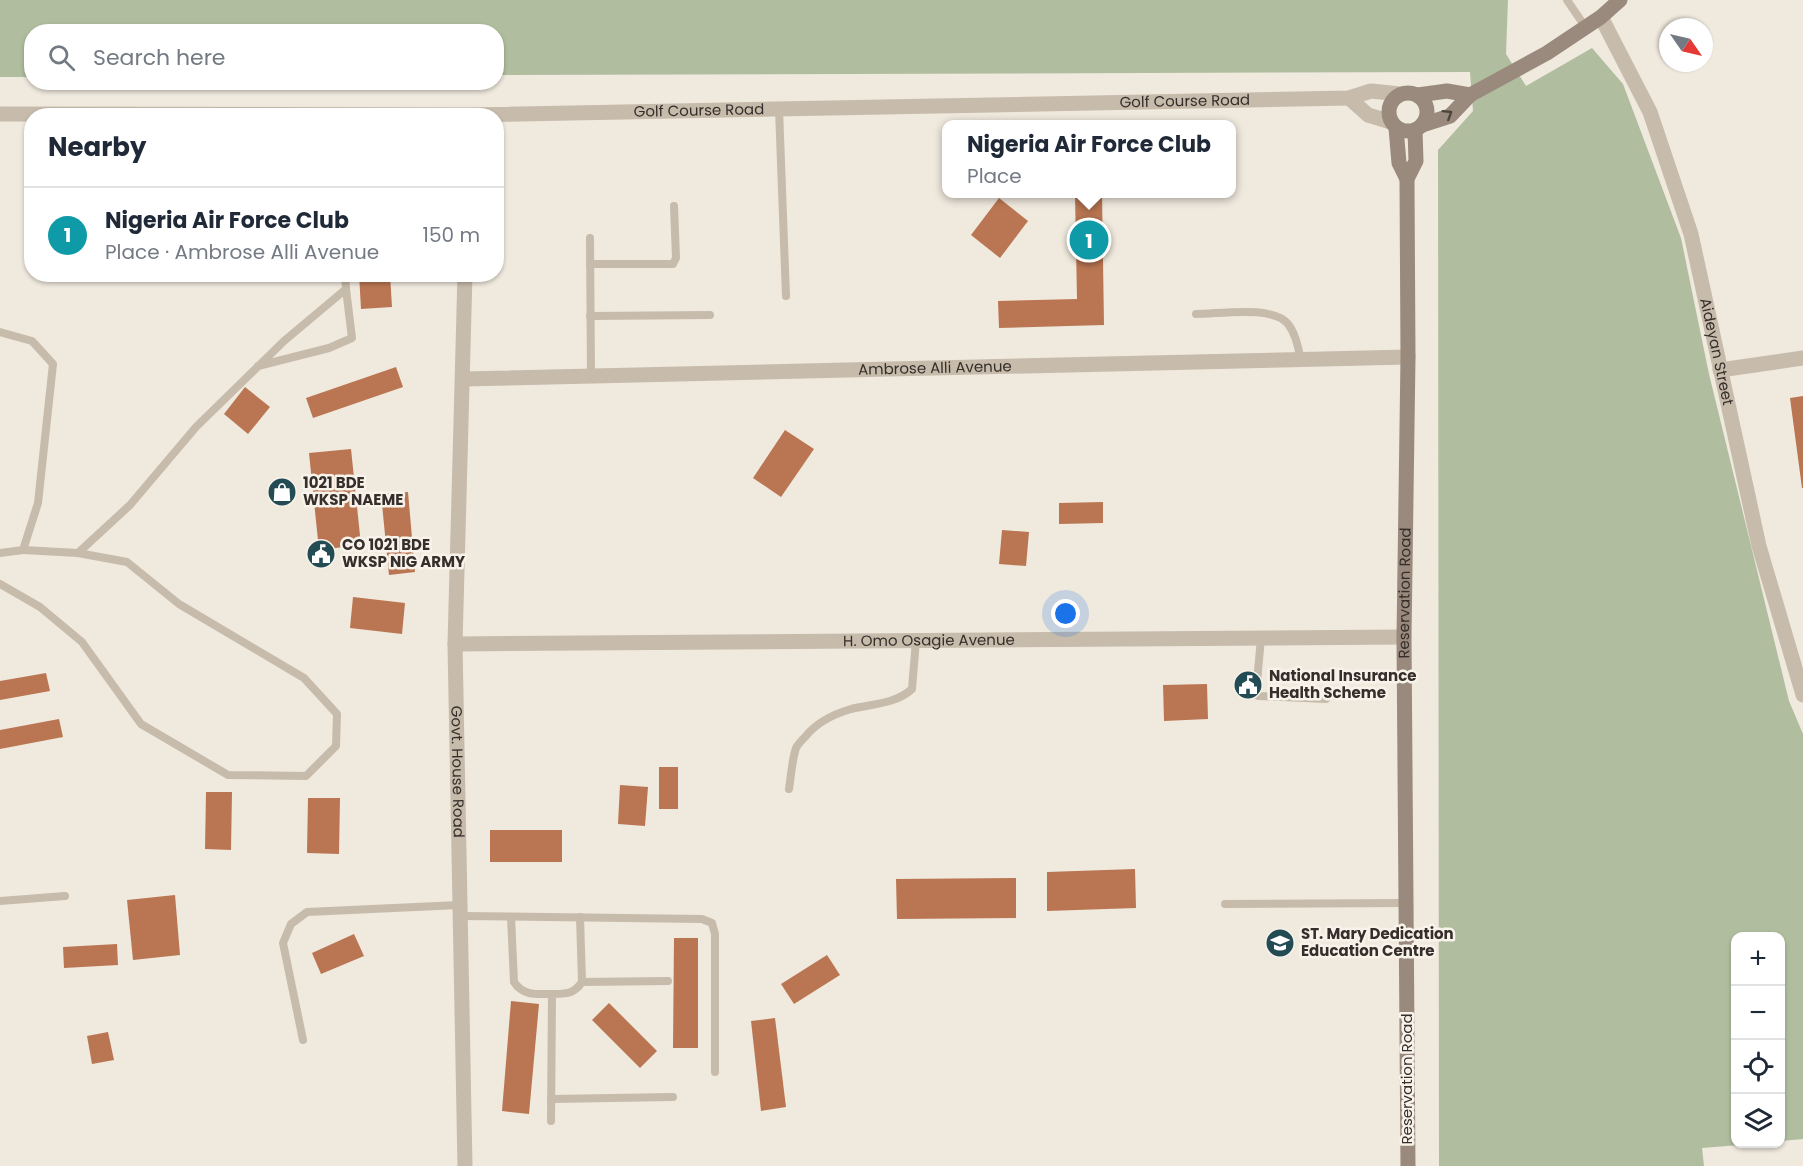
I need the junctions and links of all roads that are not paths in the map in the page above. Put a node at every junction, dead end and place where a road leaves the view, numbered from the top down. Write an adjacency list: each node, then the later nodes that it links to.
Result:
1 (1567, 0): 4 (lane)
2 (1620, 0): 3 (street)
3 (1601, 17): 4 (street); 31 (street, Aideyan Street)
4 (1586, 28): 7 (street)
5 (1400, 94): 6 (street); 8 (street, Golf Course Road); 13 (street)
6 (1418, 95): 7 (street); 14 (street)
7 (1470, 95): 14 (street, one-way to 7)
8 (1349, 99): 9 (street, Golf Course Road); 13 (street)
9 (779, 109): 12 (street, Golf Course Road); 22 (lane)
10 (0, 114): 11 (street, Golf Course Road)
11 (24, 114)
12 (504, 114)
13 (1393, 125): 14 (street); 15 (street)
14 (1418, 128): 15 (street, Reservation Road)
15 (1407, 179): 27 (street, Reservation Road)
16 (674, 206): 18 (lane)
17 (590, 238): 18 (lane)
18 (590, 264): 25 (lane)
19 (346, 282): 21 (lane)
20 (465, 282): 33 (street, Govt. House Road)
21 (346, 290): 30 (lane); 30 (lane)
22 (786, 296)
23 (1196, 314): 29 (lane)
24 (710, 315): 25 (lane)
25 (590, 316): 32 (lane)
26 (0, 332): 34 (lane)
27 (1407, 357): 29 (street, Ambrose Alli Avenue); 38 (street, Reservation Road)
28 (1803, 358): 31 (street)
29 (1301, 360): 32 (street, Ambrose Alli Avenue)
30 (258, 366): 35 (lane)
31 (1720, 370): 42 (street, Aideyan Street)
32 (591, 376): 33 (street, Ambrose Alli Avenue)
33 (463, 379): 41 (street, Govt. House Road)
34 (24, 550): 35 (lane); 36 (lane)
35 (78, 553): 37 (lane)
36 (0, 554)
37 (0, 584)
38 (1404, 637): 39 (street, H. Omo Osagie Avenue); 47 (street, Reservation Road)
39 (1261, 638): 40 (street, H. Omo Osagie Avenue); 43 (lane)
40 (916, 640): 41 (street, H. Omo Osagie Avenue); 44 (lane)
41 (455, 644): 49 (street, Govt. House Road)
42 (1803, 695)
43 (1326, 699)
44 (789, 789)
45 (65, 896): 46 (lane)
46 (0, 901)
47 (1406, 903): 48 (lane); 61 (street, Reservation Road)
48 (1225, 904)
49 (460, 910): 50 (lane); 55 (lane); 60 (street, Govt. House Road)
50 (512, 916): 51 (lane); 54 (lane)
51 (580, 917): 53 (lane); 56 (lane)
52 (668, 981): 53 (lane)
53 (582, 982): 54 (lane)
54 (552, 994): 58 (lane)
55 (303, 1040)
56 (716, 1072)
57 (674, 1097): 58 (lane)
58 (551, 1100): 59 (lane)
59 (551, 1121)
60 (465, 1166)
61 (1408, 1166)

